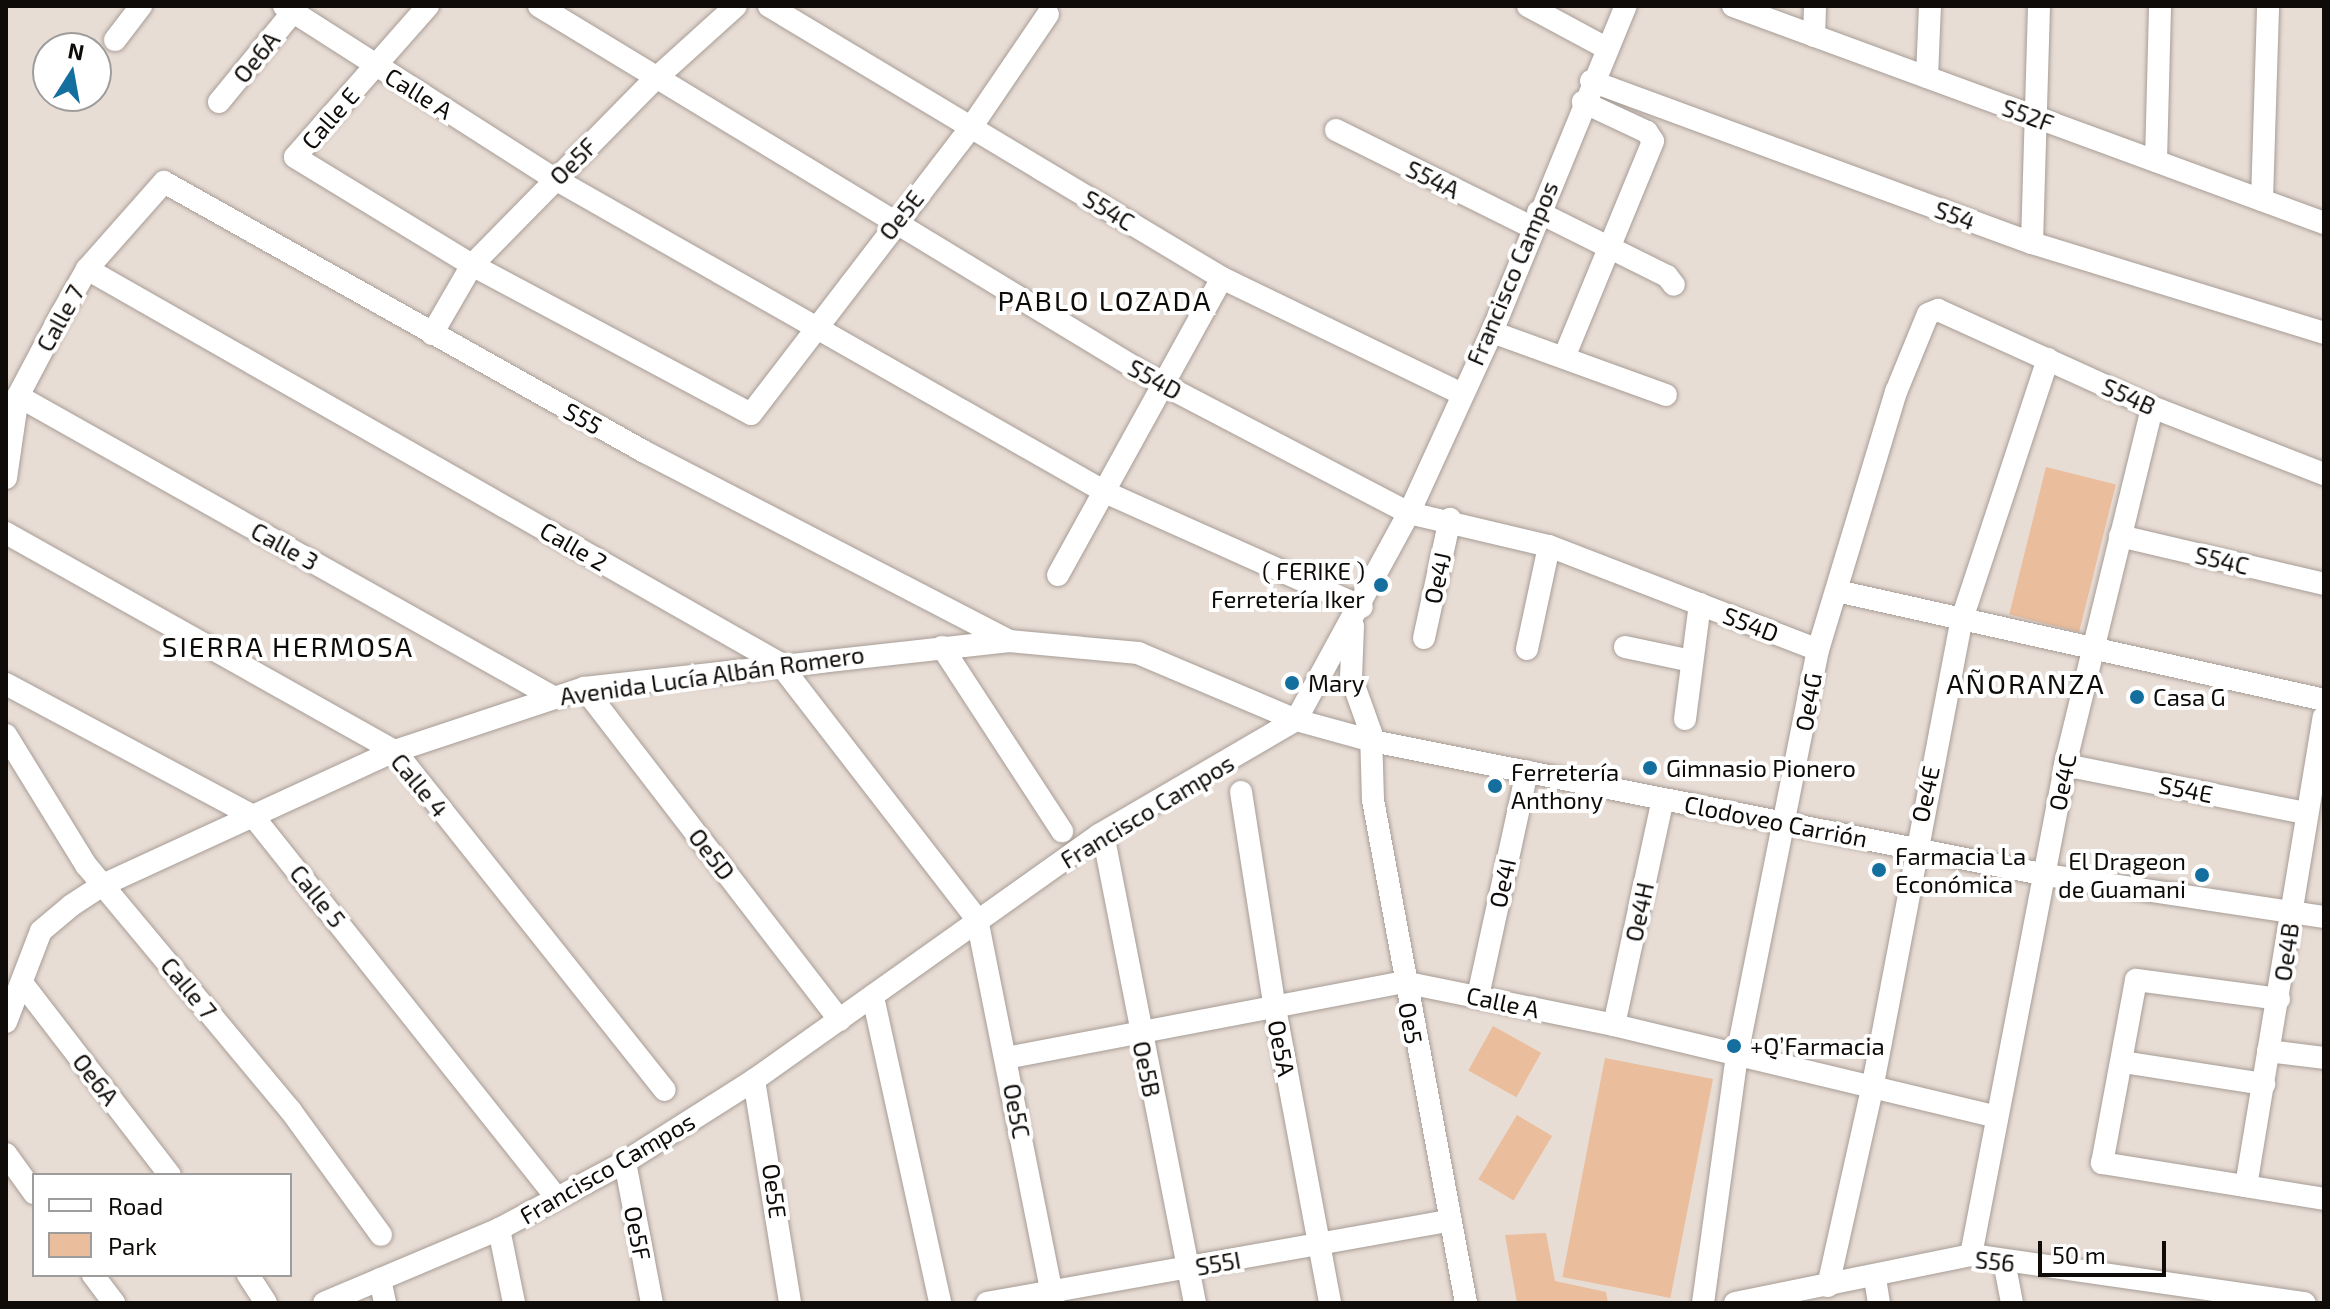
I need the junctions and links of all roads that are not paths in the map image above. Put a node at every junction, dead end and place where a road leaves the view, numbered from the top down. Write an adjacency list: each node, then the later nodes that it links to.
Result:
1 (141, 6): 17 (street)
2 (428, 6): 19 (street, Calle E)
3 (539, 6): 21 (street, S54D)
4 (736, 6): 21 (street, Oe5F)
5 (769, 6): 25 (street, S54C)
6 (1528, 6): 18 (street)
7 (1626, 6): 18 (street, Francisco Campos)
8 (1733, 6): 16 (street, S52F)
9 (1815, 6): 16 (street)
10 (1930, 6): 20 (street)
11 (2039, 6): 24 (street)
12 (2160, 6): 27 (street)
13 (2268, 6): 30 (street)
14 (288, 9): 19 (street, Calle A); 23 (street, Oe6A)
15 (1048, 14): 25 (street, Oe5E)
16 (1814, 36): 20 (street, S52F)
17 (115, 40)
18 (1606, 48): 22 (street, Francisco Campos)
19 (375, 65): 28 (street, Calle A); 36 (street, Calle E)
20 (1927, 77): 24 (street, S52F)
21 (654, 80): 28 (street, Oe5F); 31 (street, S54D)
22 (1587, 91): 32 (street, Francisco Campos); 34 (street, S54); 35 (street)
23 (219, 102)
24 (2036, 117): 27 (street, S52F); 34 (street)
25 (972, 126): 31 (street, Oe5E); 38 (street, S54C)
26 (1336, 130): 32 (street, S54A)
27 (2156, 161): 30 (street, S52F)
28 (555, 179): 36 (street, Oe5F); 41 (street)
29 (164, 182): 37 (street, Calle 7); 44 (street, S55)
30 (2262, 200): 33 (street, S52F)
31 (897, 219): 41 (street, Oe5E); 47 (street, S54D)
32 (1534, 219): 35 (street, S54A); 42 (street, Francisco Campos)
33 (2324, 223)
34 (2032, 243): 43 (street, S54)
35 (1608, 249): 39 (street, S54A); 45 (street)
36 (472, 265): 41 (street, Oe5E); 44 (street, Oe5F)
37 (87, 269): 50 (street, Calle 7); 74 (street, Calle 2)
38 (1222, 278): 47 (street); 48 (street, S54C)
39 (1674, 285)
40 (1938, 310): 46 (street, S54B); 62 (street, Oe4G)
41 (820, 326): 54 (street)
42 (1492, 332): 45 (street); 48 (street, Francisco Campos)
43 (2324, 333)
44 (432, 334): 67 (street, S55)
45 (1565, 355): 49 (street)
46 (2048, 359): 51 (street, S54B); 65 (street, Oe4E)
47 (1162, 384): 54 (street); 55 (street, S54D)
48 (1460, 393): 55 (street, Francisco Campos)
49 (1666, 395)
50 (18, 396): 53 (street, Calle 7); 77 (street, Calle 3)
51 (2152, 407): 52 (street, S54B); 58 (street, Oe4C)
52 (2324, 474)
53 (6, 478)
54 (1107, 493): 60 (street); 64 (street)
55 (1409, 513): 56 (street, S54D); 64 (street, Francisco Campos)
56 (1450, 519): 59 (street, S54D); 66 (street, Oe4J)
57 (6, 533): 84 (street, Calle 4)
58 (2120, 536): 61 (street, S54C); 72 (street, Oe4C)
59 (1549, 546): 63 (street, S54D); 70 (street)
60 (1058, 575)
61 (2324, 584)
62 (1837, 591): 65 (street); 71 (street, Oe4G)
63 (1700, 604): 71 (street, S54D); 73 (street)
64 (1358, 614): 81 (street, Francisco Campos); 83 (street, Oe5)
65 (1961, 622): 72 (street); 94 (street, Oe4E)
66 (1424, 638)
67 (1009, 641): 68 (street, Avenida Lucía Albán Romero); 81 (street, Avenida Lucía Albán Romero)
68 (942, 647): 74 (street, Avenida Lucía Albán Romero); 92 (street)
69 (1625, 647): 73 (street)
70 (1527, 649)
71 (1818, 650): 91 (street, Oe4G)
72 (2089, 652): 78 (street); 85 (street, Oe4C)
73 (1692, 661): 80 (street)
74 (779, 663): 76 (street, Avenida Lucía Albán Romero); 99 (street, Calle 2)
75 (6, 684): 90 (street, Calle 5)
76 (584, 688): 77 (street, Avenida Lucía Albán Romero); 106 (street, Oe5D)
77 (551, 696): 84 (street, Avenida Lucía Albán Romero)
78 (2324, 700)
79 (2324, 717): 89 (street, Oe4B)
80 (1685, 719)
81 (1296, 720): 83 (street, Avenida Lucía Albán Romero); 93 (street, Francisco Campos)
82 (6, 735): 96 (street, Calle 7)
83 (1372, 741): 86 (street, Clodoveo Carrión); 100 (street, Oe5)
84 (395, 751): 90 (street, Avenida Lucía Albán Romero); 118 (street, Calle 4)
85 (2065, 765): 89 (street, S54E); 95 (street, Oe4C)
86 (1527, 771): 88 (street, Clodoveo Carrión); 102 (street, Oe4I)
87 (1241, 792): 105 (street, Oe5A)
88 (1663, 799): 91 (street, Clodoveo Carrión); 108 (street, Oe4H)
89 (2306, 813): 97 (street, Oe4B)
90 (253, 816): 96 (street, Avenida Lucía Albán Romero); 125 (street, Calle 5)
91 (1786, 824): 94 (street, Clodoveo Carrión); 111 (street, Oe4G)
92 (1062, 831)
93 (1103, 834): 99 (street, Francisco Campos); 109 (street, Oe5B)
94 (1914, 847): 95 (street, Clodoveo Carrión); 116 (street, Oe4E)
95 (2046, 875): 97 (street, Clodoveo Carrión); 119 (street, Oe4C)
96 (103, 885): 101 (street, Avenida Lucía Albán Romero); 129 (street, Calle 7)
97 (2292, 913): 98 (street, Clodoveo Carrión); 104 (street, Oe4B)
98 (2324, 917)
99 (977, 919): 103 (street, Francisco Campos); 112 (street, Oe5C)
100 (1403, 982): 102 (street, Calle A); 105 (street, Calle A); 127 (street, Oe5)
101 (22, 983): 107 (street, Avenida Lucía Albán Romero); 122 (street, Oe6A)
102 (1478, 996): 108 (street, Calle A)
103 (873, 997): 106 (street, Francisco Campos); 150 (street)
104 (2279, 999): 110 (street, Oe4B); 114 (street)
105 (1274, 1003): 109 (street, Calle A); 130 (street, Oe5A)
106 (840, 1020): 115 (street, Francisco Campos)
107 (6, 1022)
108 (1614, 1025): 111 (street, Calle A)
109 (1139, 1032): 112 (street, Calle A); 133 (street, Oe5B)
110 (2268, 1051): 113 (street); 117 (street, Oe4B)
111 (1737, 1055): 116 (street, Calle A); 155 (street, Oe4G)
112 (1006, 1058): 140 (street, Oe5C)
113 (2324, 1058)
114 (2123, 1062): 117 (street); 123 (street)
115 (754, 1080): 121 (street, Francisco Campos); 149 (street, Oe5E)
116 (1873, 1084): 119 (street, Calle A); 138 (street, Oe4E)
117 (2264, 1084): 123 (street, Oe4B)
118 (665, 1090)
119 (1996, 1117): 131 (street, Oe4C)
120 (6, 1154): 124 (street)
121 (625, 1162): 125 (street, Francisco Campos); 148 (street, Oe5F)
122 (168, 1173)
123 (2246, 1186): 126 (street)
124 (32, 1190)
125 (556, 1197): 128 (street, Francisco Campos)
126 (2324, 1199)
127 (1448, 1221): 130 (street, S55I); 154 (street, Oe5)
128 (499, 1229): 137 (street, Francisco Campos); 147 (street)
129 (381, 1235)
130 (1319, 1246): 133 (street, S55I); 153 (street, Oe5A)
131 (1971, 1255): 132 (street, S56); 136 (street, S56)
132 (2004, 1261): 139 (street, S56); 157 (street)
133 (1189, 1268): 140 (street, S55I); 152 (street, Oe5B)
134 (94, 1277): 143 (street)
135 (249, 1277): 144 (street)
136 (1875, 1278): 138 (street, S56); 156 (street)
137 (380, 1279): 145 (street, Francisco Campos); 146 (street)
138 (1828, 1286): 141 (street, S56)
139 (2154, 1292): 142 (street, S56)
140 (1054, 1298): 151 (street, S55I)
141 (1745, 1302)
142 (2295, 1302)
143 (114, 1303)
144 (266, 1303)
145 (324, 1303)
146 (385, 1303)
147 (514, 1303)
148 (652, 1303)
149 (790, 1303)
150 (940, 1303)
151 (987, 1303)
152 (1195, 1303)
153 (1330, 1303)
154 (1466, 1303)
155 (1703, 1303)
156 (1879, 1303)
157 (2012, 1303)

